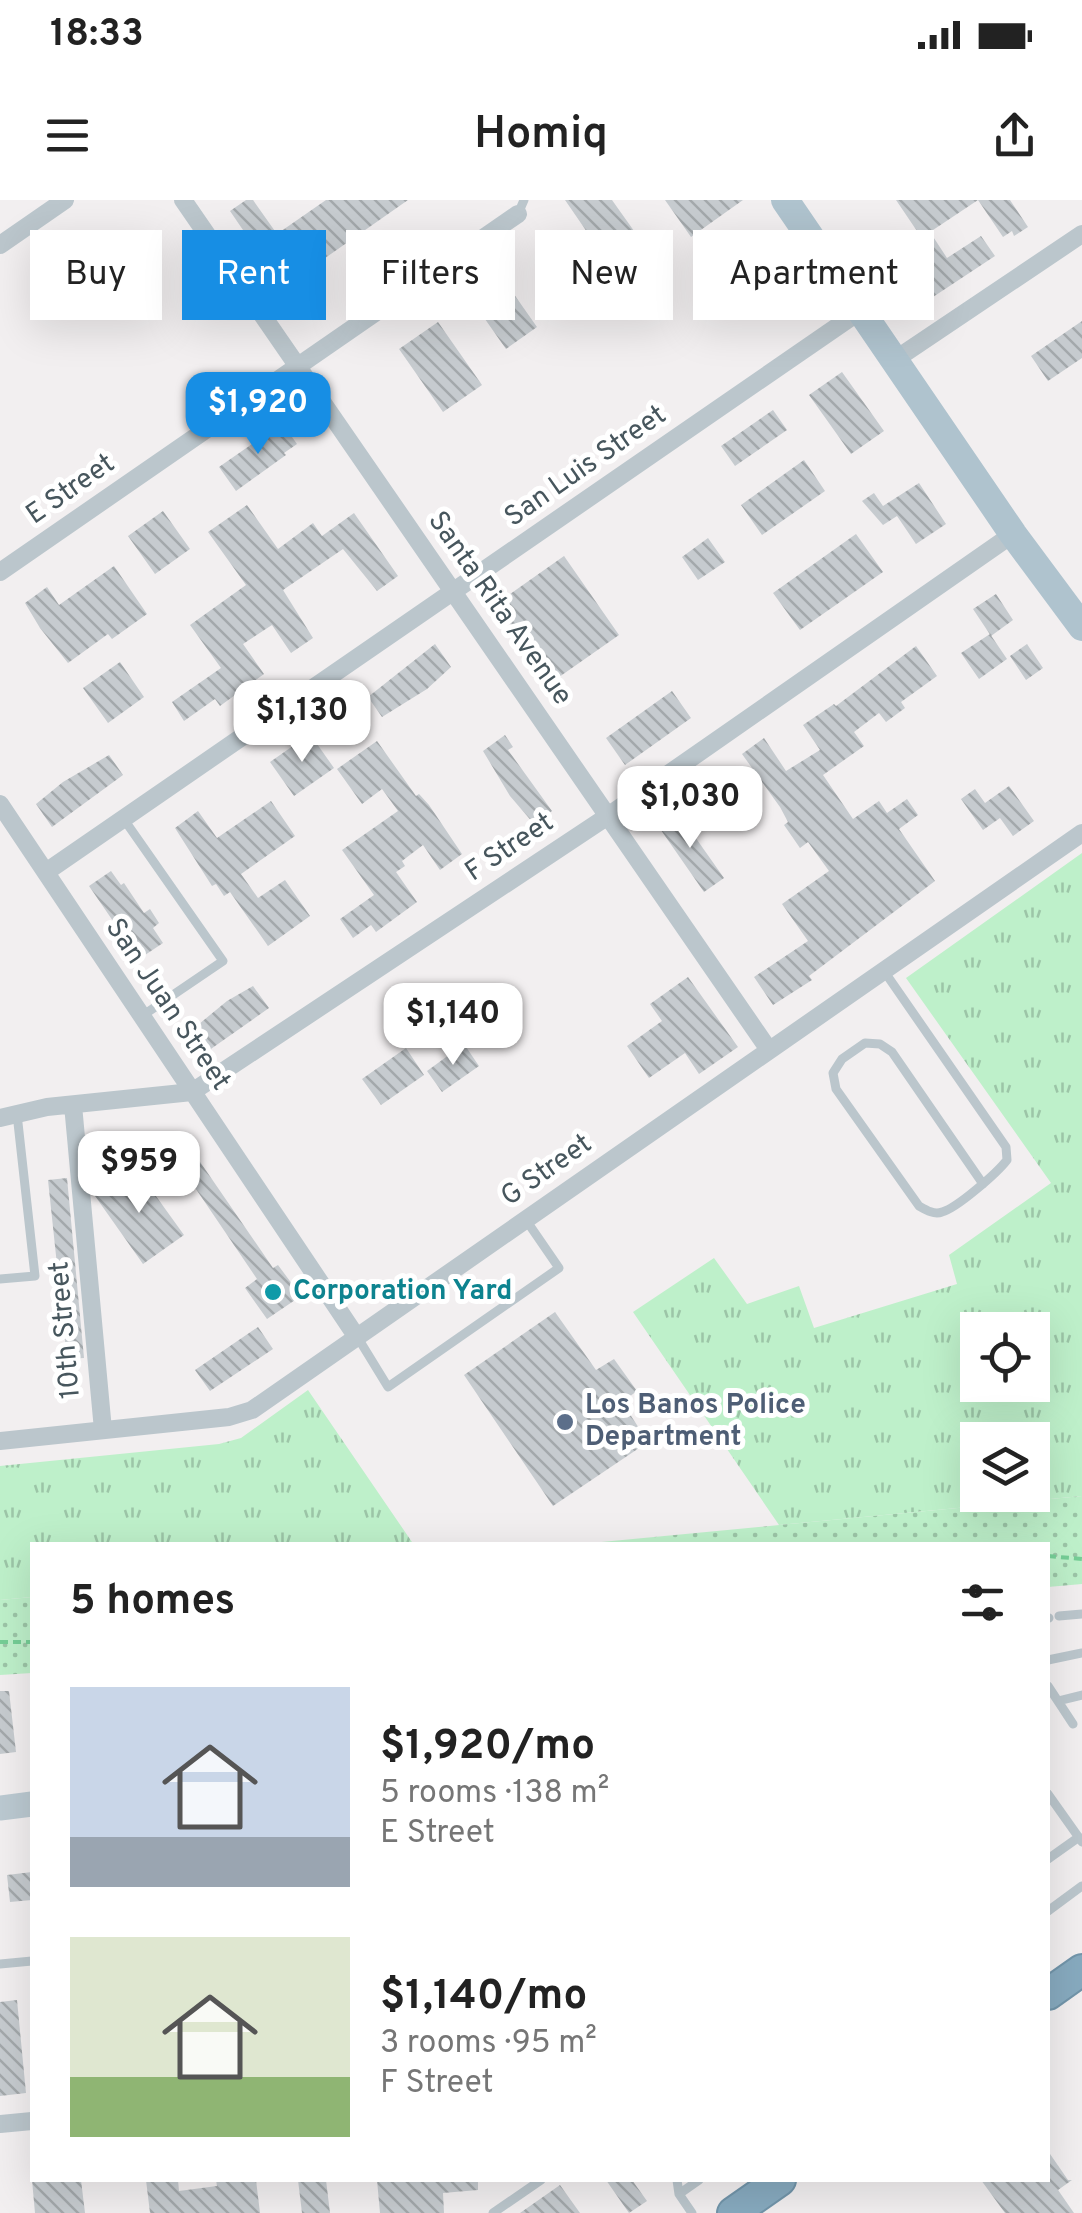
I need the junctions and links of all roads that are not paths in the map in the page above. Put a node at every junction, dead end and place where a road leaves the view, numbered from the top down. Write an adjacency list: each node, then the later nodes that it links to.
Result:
1 (65, 200): 7 (street)
2 (182, 200): 11 (street, Santa Rita Avenue)
3 (785, 200): 5 (main road)
4 (521, 207): 11 (street, E Street)
5 (805, 230)
6 (1082, 234): 10 (street)
7 (0, 246)
8 (847, 320): 14 (street, San Luis Street)
9 (866, 320): 10 (main road)
10 (894, 361): 12 (main road)
11 (296, 368): 13 (street, E Street); 14 (street, Santa Rita Avenue)
12 (1013, 534): 15 (main road); 17 (street, F Street)
13 (0, 572)
14 (454, 592): 17 (street, Santa Rita Avenue); 18 (street, San Luis Street)
15 (1079, 615)
16 (0, 804): 20 (street, San Juan Street)
17 (608, 816): 23 (street, Santa Rita Avenue); 24 (street, F Street)
18 (124, 818): 20 (street, San Luis Street); 22 (lane)
19 (1082, 833): 21 (street, G Street)
20 (46, 872): 22 (street, San Juan Street)
21 (884, 971): 23 (street, G Street); 27 (lane)
22 (142, 1016): 24 (street, San Juan Street)
23 (769, 1050): 28 (street, G Street)
24 (192, 1092): 25 (street, F Street); 30 (street, San Juan Street)
25 (72, 1105): 26 (street, F Street); 31 (street, 10th Street)
26 (8, 1116): 29 (lane)
27 (982, 1184): 27 (lane)
28 (526, 1219): 30 (street, G Street); 30 (lane)
29 (0, 1279)
30 (356, 1336): 31 (street, G Street)
31 (104, 1430): 32 (street, G Street)
32 (0, 1441)
33 (1082, 1614): 34 (lane)
34 (1052, 1617)
35 (1082, 1653): 36 (lane)
36 (1050, 1660)
37 (1050, 1689): 39 (lane)
38 (1082, 1695): 39 (lane)
39 (1058, 1702): 40 (lane)
40 (1074, 1724)
41 (1050, 1797): 44 (lane)
42 (30, 1804): 43 (street)
43 (0, 1808)
44 (1080, 1839): 45 (lane)
45 (1050, 1858)
46 (1082, 1886): 47 (lane)
47 (1050, 1910)
48 (30, 1961): 49 (lane)
49 (0, 1964)
50 (1082, 1970): 51 (highway)
51 (1050, 1993)
52 (30, 2121): 53 (street)
53 (0, 2124)
54 (538, 2182): 59 (lane)
55 (677, 2182): 58 (lane)
56 (697, 2182): 58 (lane)
57 (777, 2182): 61 (highway)
58 (678, 2194): 60 (lane)
59 (492, 2213)
60 (692, 2213)
61 (732, 2213)

